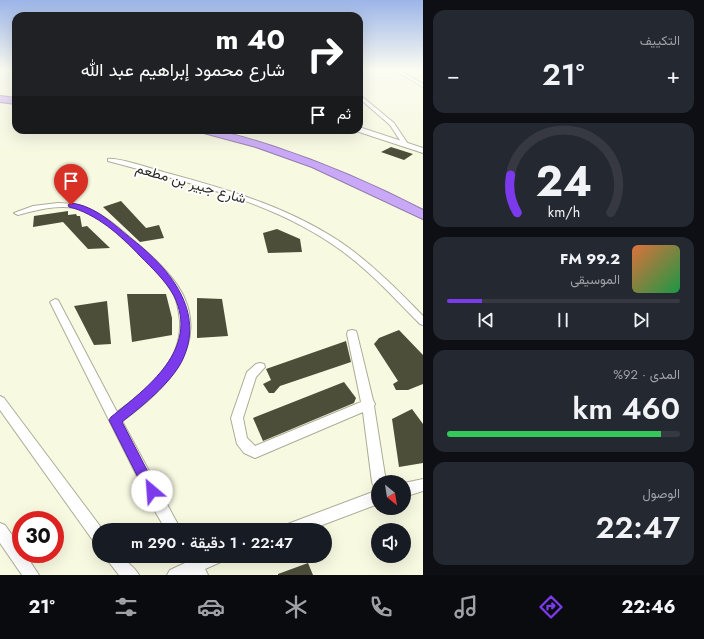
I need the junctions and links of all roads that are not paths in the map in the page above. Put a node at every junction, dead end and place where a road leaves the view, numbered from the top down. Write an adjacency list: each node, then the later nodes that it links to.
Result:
1 (0, 99): 3 (highway)
2 (363, 99): 7 (street)
3 (12, 100)
4 (363, 130): 7 (street)
5 (217, 134): 12 (highway)
6 (244, 134): 10 (highway)
7 (405, 144): 8 (street)
8 (423, 151)
9 (110, 160): 14 (street, شارع جبير بن مطعم)
10 (423, 203)
11 (18, 213): 19 (street)
12 (423, 214)
13 (55, 302): 19 (street)
14 (423, 322)
15 (352, 334): 18 (street)
16 (260, 366): 18 (street)
17 (0, 401): 26 (street)
18 (369, 404): 20 (street)
19 (116, 420): 24 (street)
20 (378, 475)
21 (423, 485): 22 (street)
22 (411, 488)
23 (371, 501): 25 (street)
24 (170, 523)
25 (309, 523)
26 (92, 527)
27 (0, 530): 30 (street)
28 (118, 563): 31 (street)
29 (194, 565): 32 (street)
30 (31, 575)
31 (131, 575)
32 (175, 575)

